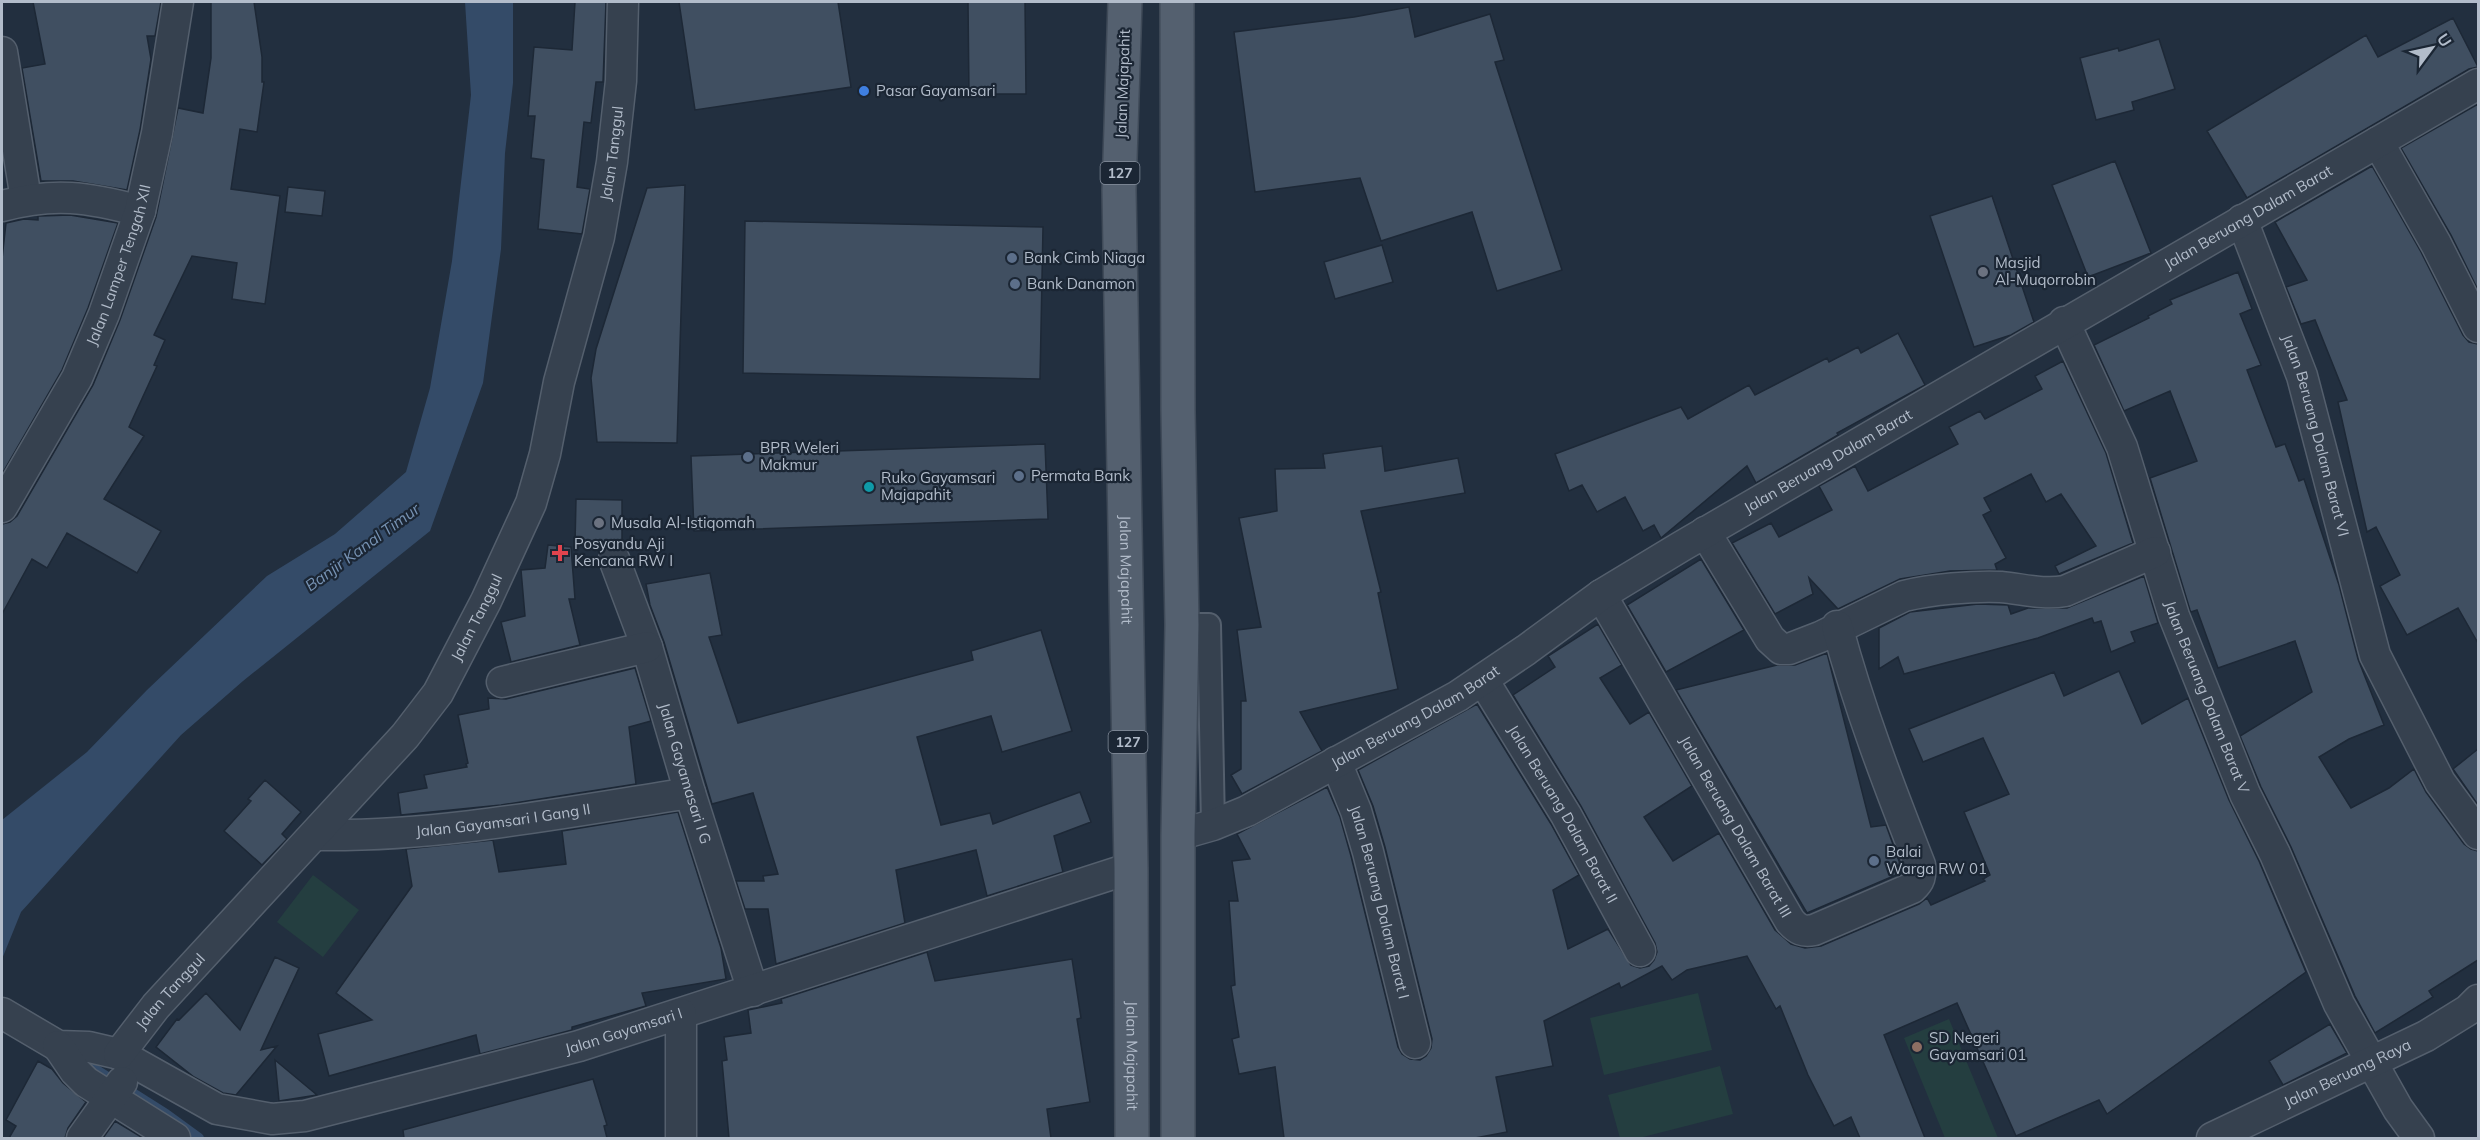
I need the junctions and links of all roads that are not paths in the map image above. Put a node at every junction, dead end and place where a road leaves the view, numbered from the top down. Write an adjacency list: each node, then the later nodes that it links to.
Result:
1 (178, 2): 9 (street, Jalan Lamper Tengah XII)
2 (623, 2): 27 (street, Jalan Tanggul)
3 (1125, 2): 29 (main road, Jalan Majapahit / 127)
4 (1177, 2): 18 (main road)
5 (2, 52): 8 (street)
6 (2478, 84): 7 (street, Jalan Beruang Dalam Barat)
7 (2378, 142): 10 (street, Jalan Beruang Dalam Barat); 12 (street)
8 (14, 203): 9 (street)
9 (140, 211): 13 (street, Jalan Lamper Tengah XII)
10 (2242, 220): 11 (street, Jalan Beruang Dalam Barat); 26 (street, Jalan Beruang Dalam Barat VI)
11 (2064, 322): 14 (street, Jalan Beruang Dalam Barat); 15 (street, Jalan Beruang Dalam Barat V)
12 (2478, 322)
13 (2, 507)
14 (1704, 532): 17 (street, Jalan Beruang Dalam Barat); 19 (street)
15 (2155, 552): 19 (street); 37 (street, Jalan Beruang Dalam Barat V)
16 (614, 560): 20 (street, Jalan Gayamasari I G)
17 (1601, 594): 19 (street, Jalan Beruang Dalam Barat III); 21 (street, Jalan Beruang Dalam Barat)
18 (1182, 625): 25 (street); 28 (main road)
19 (1838, 626)
20 (647, 647): 22 (street); 24 (street, Jalan Gayamasari I G)
21 (1483, 680): 23 (street, Jalan Beruang Dalam Barat); 30 (street, Jalan Beruang Dalam Barat II)
22 (502, 682)
23 (1336, 762): 25 (street, Jalan Beruang Dalam Barat); 36 (street, Jalan Beruang Dalam Barat I)
24 (690, 793): 27 (street, Jalan Gayamsari I Gang II); 31 (street, Jalan Gayamasari I G)
25 (1213, 825): 28 (street, Jalan Beruang Dalam Barat)
26 (2478, 834)
27 (315, 835): 38 (street, Jalan Tanggul)
28 (1178, 836): 45 (main road)
29 (1131, 868): 31 (street, Jalan Gayamsari I); 44 (main road, Jalan Majapahit / 127)
30 (1640, 951)
31 (753, 991): 34 (street, Jalan Gayamsari I)
32 (2478, 1000): 37 (street, Jalan Beruang Raya)
33 (2, 1013): 35 (street)
34 (681, 1014): 39 (street, Jalan Gayamsari I); 43 (street)
35 (46, 1039): 38 (street); 38 (street)
36 (1415, 1043)
37 (2370, 1062): 46 (street, Jalan Beruang Raya); 47 (street, Jalan Beruang Dalam Barat V)
38 (122, 1076): 39 (street, Jalan Gayamsari I); 40 (street, Jalan Tanggul); 41 (street)
39 (243, 1114): 42 (street)
40 (82, 1138)
41 (175, 1138)
42 (261, 1138)
43 (681, 1138)
44 (1132, 1138)
45 (1178, 1138)
46 (2212, 1138)
47 (2419, 1138)

